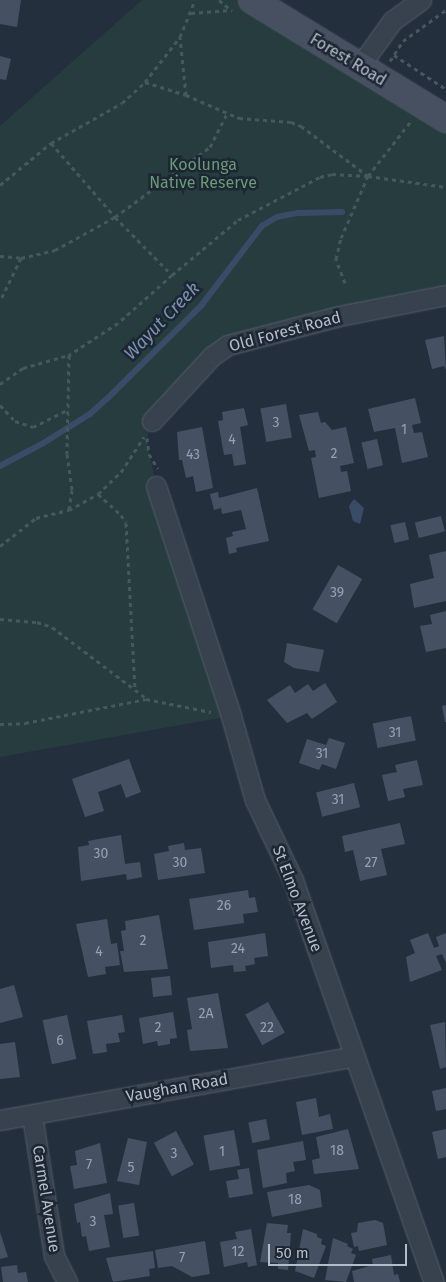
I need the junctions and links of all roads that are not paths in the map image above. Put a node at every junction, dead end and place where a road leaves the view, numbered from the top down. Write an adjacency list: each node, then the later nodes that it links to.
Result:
1 (420, 0): 3 (street)
2 (241, 5): 3 (main road, Forest Road)
3 (359, 67): 4 (main road, Forest Road)
4 (446, 119)
5 (446, 295): 6 (street, Old Forest Road)
6 (152, 421)
7 (159, 480): 8 (street, St Elmo Avenue)
8 (354, 1056): 9 (street, Vaughan Road); 12 (street, St Elmo Avenue)
9 (32, 1115): 10 (street, Vaughan Road); 11 (street, Carmel Avenue)
10 (0, 1120)
11 (67, 1282)
12 (434, 1282)

